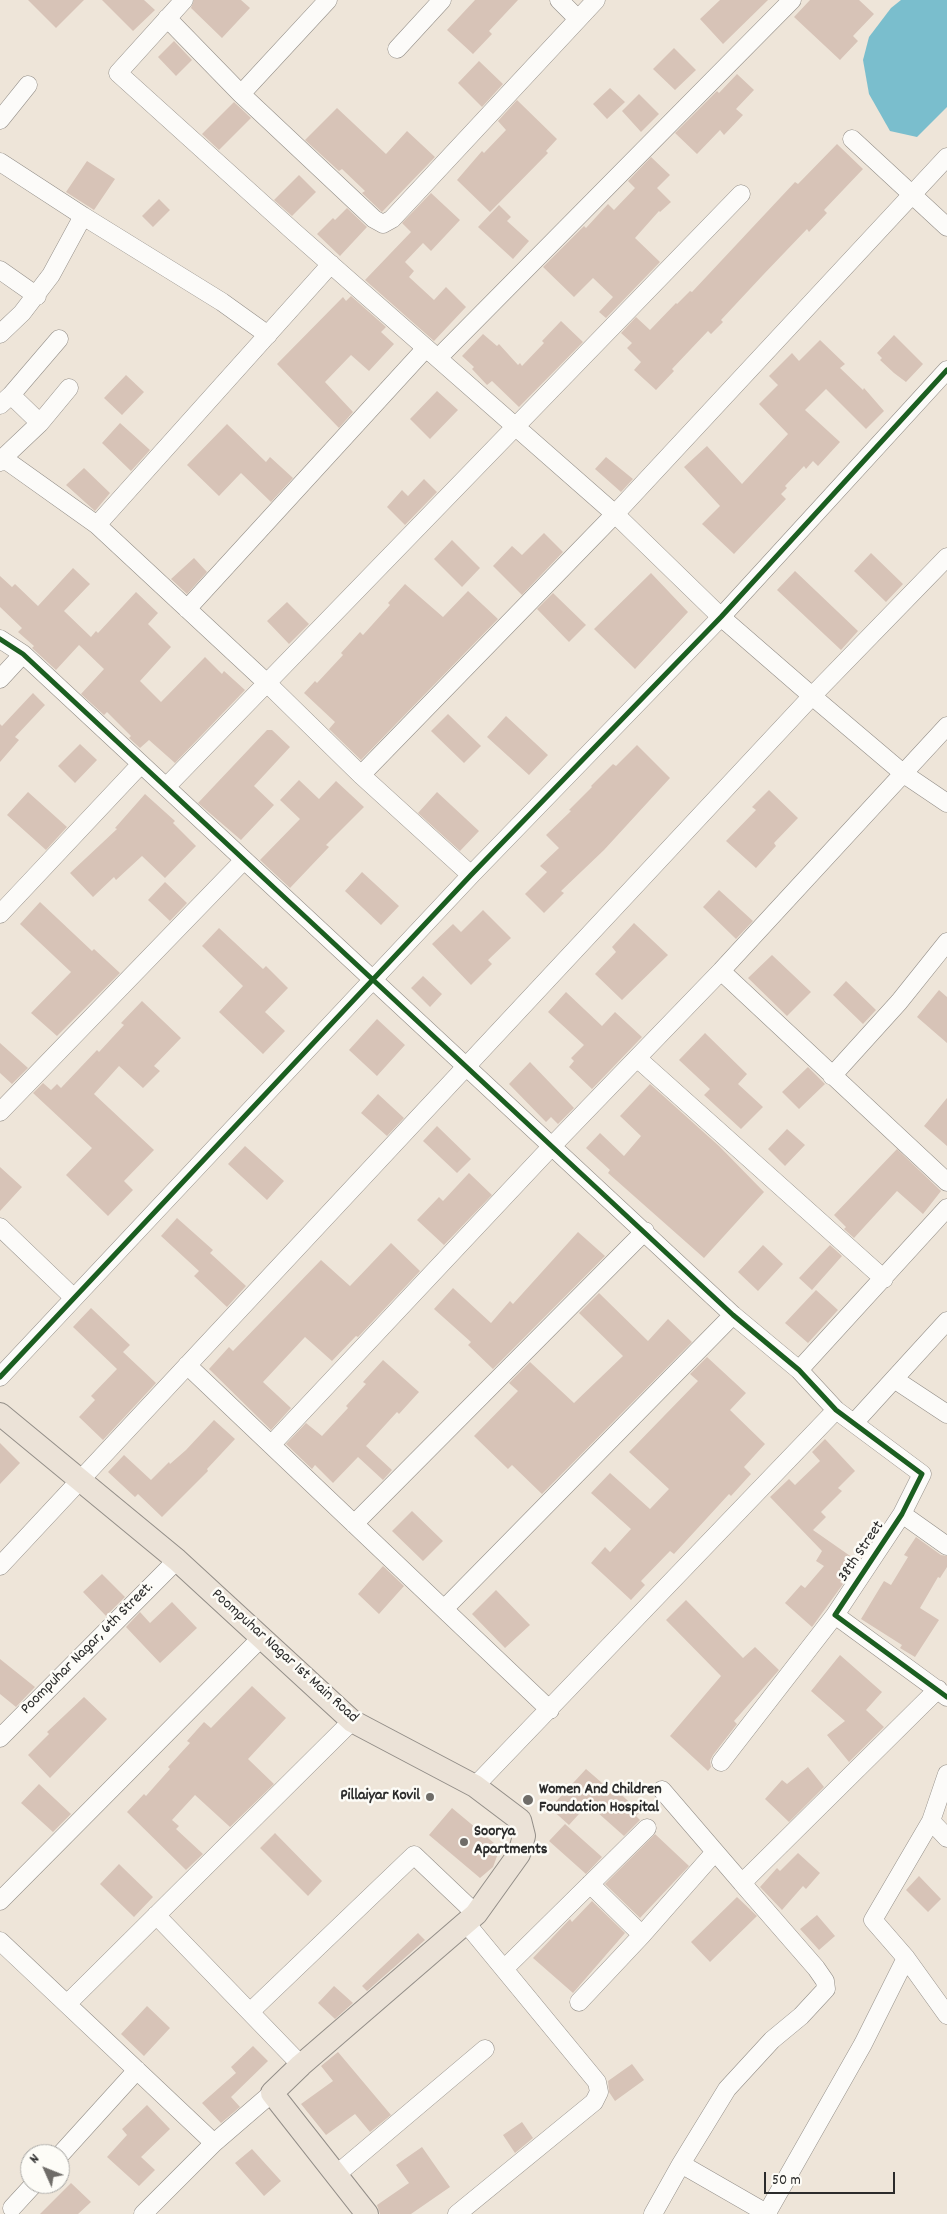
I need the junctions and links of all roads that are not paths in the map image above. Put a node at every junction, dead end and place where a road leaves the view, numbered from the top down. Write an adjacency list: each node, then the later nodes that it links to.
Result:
1 (184, 0): 7 (street)
2 (328, 0): 11 (street)
3 (442, 0): 9 (street)
4 (559, 0): 8 (street)
5 (596, 0): 8 (street)
6 (792, 0): 26 (street)
7 (167, 18): 11 (street); 20 (street)
8 (578, 19): 11 (street)
9 (397, 49)
10 (28, 85): 12 (street)
11 (241, 94)
12 (0, 120)
13 (852, 139): 16 (street)
14 (947, 157): 16 (street)
15 (0, 162): 18 (street)
16 (912, 193): 19 (street); 33 (street)
17 (742, 194): 31 (street)
18 (83, 216): 22 (street); 24 (street)
19 (947, 227)
20 (331, 264): 24 (street); 26 (street)
21 (0, 270): 22 (street)
22 (37, 296): 23 (street)
23 (0, 334)
24 (268, 335): 34 (street)
25 (59, 339): 29 (street)
26 (432, 353): 31 (street); 36 (street)
27 (947, 370): 37 (street)
28 (69, 388): 30 (street)
29 (5, 400): 30 (street)
30 (40, 423): 32 (street)
31 (515, 426): 33 (street); 41 (street)
32 (2, 460): 34 (street)
33 (615, 514): 37 (street); 46 (street)
34 (97, 525): 36 (street)
35 (947, 558): 42 (street)
36 (187, 609): 41 (street)
37 (721, 617): 42 (street); 50 (street)
38 (0, 639): 39 (street, 38th Street)
39 (22, 654): 40 (street); 44 (street, 38th Street)
40 (0, 680)
41 (268, 684): 46 (street); 47 (street)
42 (812, 696): 45 (street); 56 (street)
43 (947, 726): 45 (street)
44 (141, 764): 47 (street, 38th Street); 51 (street)
45 (904, 774): 48 (street); 53 (street)
46 (361, 775): 50 (street)
47 (166, 787): 49 (street, 38th Street)
48 (947, 803)
49 (244, 860): 54 (street, 38th Street); 58 (street)
50 (471, 875): 54 (street)
51 (0, 914)
52 (947, 942): 57 (street)
53 (721, 970): 55 (street); 57 (street)
54 (373, 979): 56 (street, 38th Street); 65 (street)
55 (637, 1058): 59 (street); 64 (street)
56 (467, 1068): 59 (street, 38th Street); 68 (street)
57 (832, 1076): 60 (street)
58 (0, 1112)
59 (552, 1146): 63 (street, 38th Street); 76 (street)
60 (947, 1182)
61 (947, 1208): 64 (street)
62 (0, 1227): 65 (street)
63 (645, 1231): 66 (street, 38th Street); 79 (street)
64 (884, 1279): 69 (street)
65 (74, 1298): 70 (street)
66 (733, 1315): 69 (street, 38th Street); 83 (street)
67 (947, 1321): 71 (street)
68 (187, 1366): 76 (street); 77 (street)
69 (798, 1370): 72 (street, 38th Street)
70 (0, 1377)
71 (894, 1380): 74 (street); 75 (street)
72 (836, 1410): 75 (street, 38th Street); 87 (street)
73 (0, 1414): 77 (main road, Poompuhar Nagar 1st Main Road)
74 (947, 1414)
75 (854, 1423): 78 (street, 38th Street)
76 (272, 1446): 79 (street)
77 (78, 1481): 81 (main road, Poompuhar Nagar 1st Main Road); 82 (street)
78 (902, 1514): 80 (street); 84 (street, 38th Street)
79 (354, 1524): 83 (street)
80 (947, 1546)
81 (176, 1560): 85 (main road, Poompuhar Nagar 1st Main Road); 89 (street, Poompuhar Nagar, 6th Street.)
82 (0, 1566)
83 (444, 1609): 87 (street)
84 (835, 1614): 86 (street); 90 (street, 38th Street)
85 (262, 1637): 88 (main road, Poompuhar Nagar 1st Main Road); 100 (street)
86 (942, 1693): 98 (street)
87 (550, 1710): 92 (street)
88 (352, 1721): 92 (main road, Poompuhar Nagar 1st Main Road); 101 (street)
89 (0, 1738)
90 (721, 1762)
91 (947, 1774): 94 (street)
92 (475, 1786): 102 (main road, Poompuhar Nagar 1st Main Road)
93 (662, 1790): 97 (street)
94 (931, 1821): 96 (street); 105 (street)
95 (647, 1828): 99 (street)
96 (947, 1838)
97 (715, 1852): 98 (street); 103 (street)
98 (742, 1883): 117 (street)
99 (590, 1884): 103 (street); 106 (street)
100 (0, 1901)
101 (156, 1915): 108 (street); 109 (street)
102 (471, 1919): 106 (street); 109 (street); 112 (main road, Poompuhar Nagar 1st Main Road)
103 (642, 1935): 107 (street)
104 (0, 1941): 108 (street)
105 (906, 1958): 110 (street); 126 (street)
106 (504, 1969): 124 (street)
107 (579, 2002)
108 (66, 2004): 113 (street)
109 (250, 2012): 112 (street)
110 (947, 2015)
111 (485, 2049): 118 (street)
112 (301, 2065): 114 (main road, Poompuhar Nagar 1st Main Road)
113 (137, 2070): 115 (street); 116 (street)
114 (272, 2092): 115 (street); 118 (main road)
115 (214, 2143): 122 (street)
116 (70, 2144)
117 (681, 2164): 121 (street); 125 (street)
118 (337, 2174): 123 (main road)
119 (24, 2194): 120 (street)
120 (11, 2206)
121 (745, 2208): 126 (street)
122 (143, 2214)
123 (367, 2214)
124 (457, 2214)
125 (653, 2214)
126 (767, 2214)

